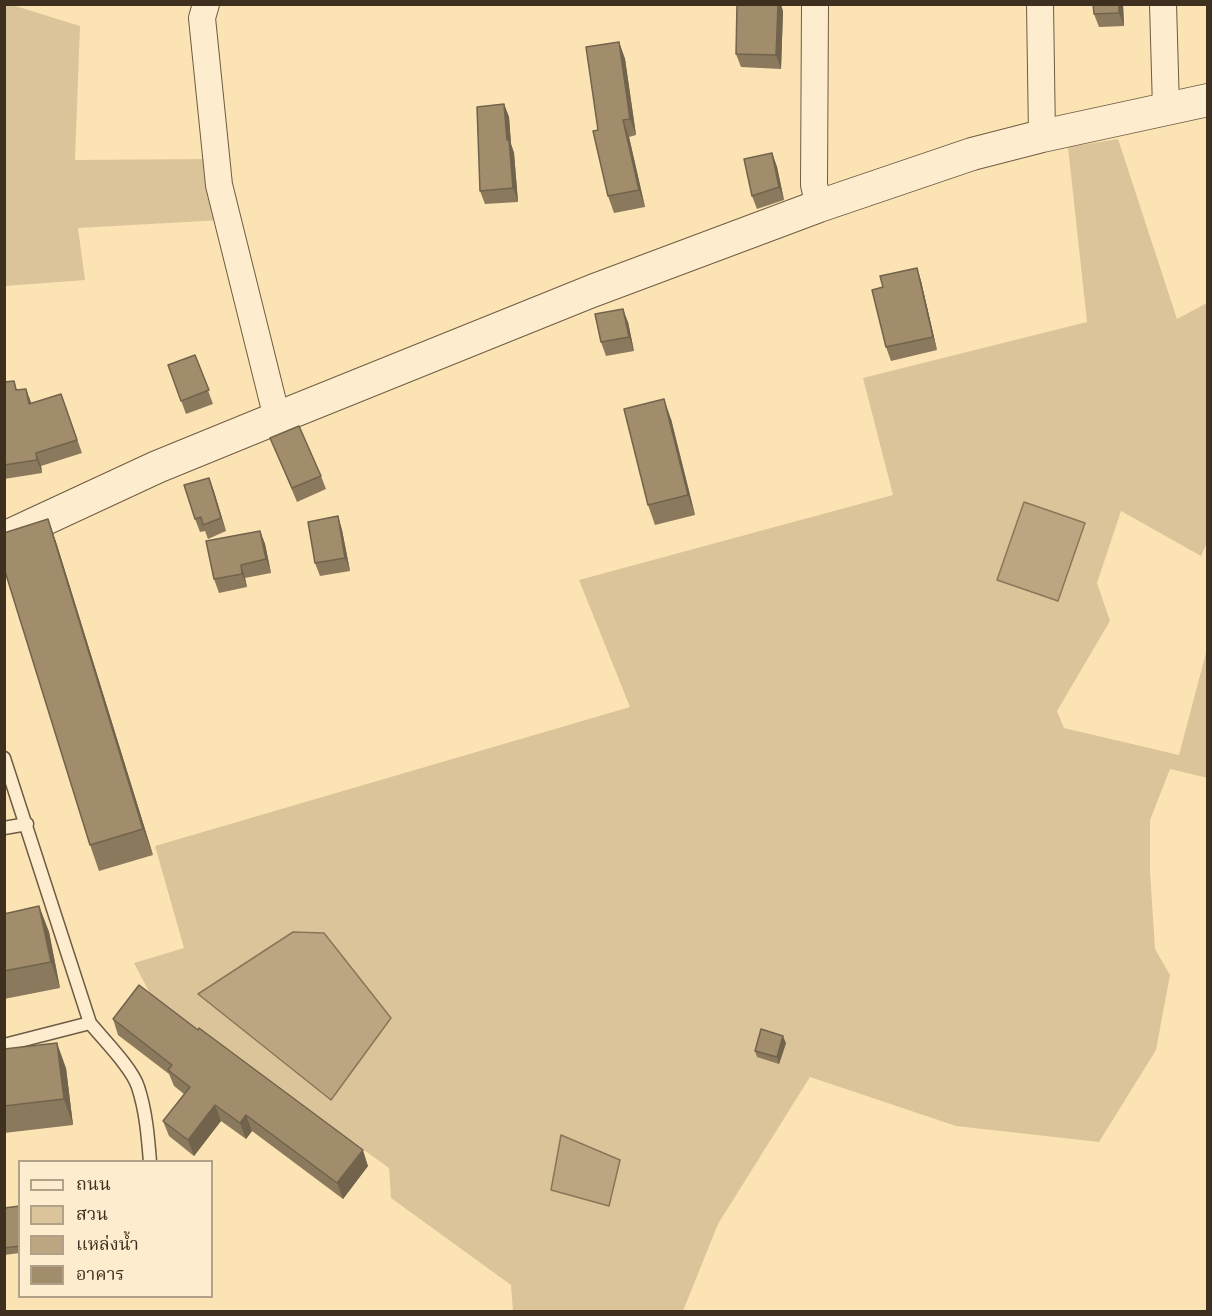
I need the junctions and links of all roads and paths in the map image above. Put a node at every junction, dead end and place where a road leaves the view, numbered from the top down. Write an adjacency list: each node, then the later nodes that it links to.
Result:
1 (815, 4): 8 (street)
2 (1040, 4): 7 (street)
3 (1163, 4): 6 (street)
4 (199, 9): 9 (street)
5 (1208, 100): 6 (street)
6 (1166, 108): 7 (street)
7 (1042, 136): 8 (street)
8 (819, 206): 9 (street)
9 (277, 418): 10 (street)
10 (4, 537)
11 (4, 758): 12 (lane)
12 (27, 824): 13 (lane); 14 (lane)
13 (4, 828)
14 (90, 1023): 15 (lane); 16 (lane)
15 (4, 1045)
16 (150, 1160)

